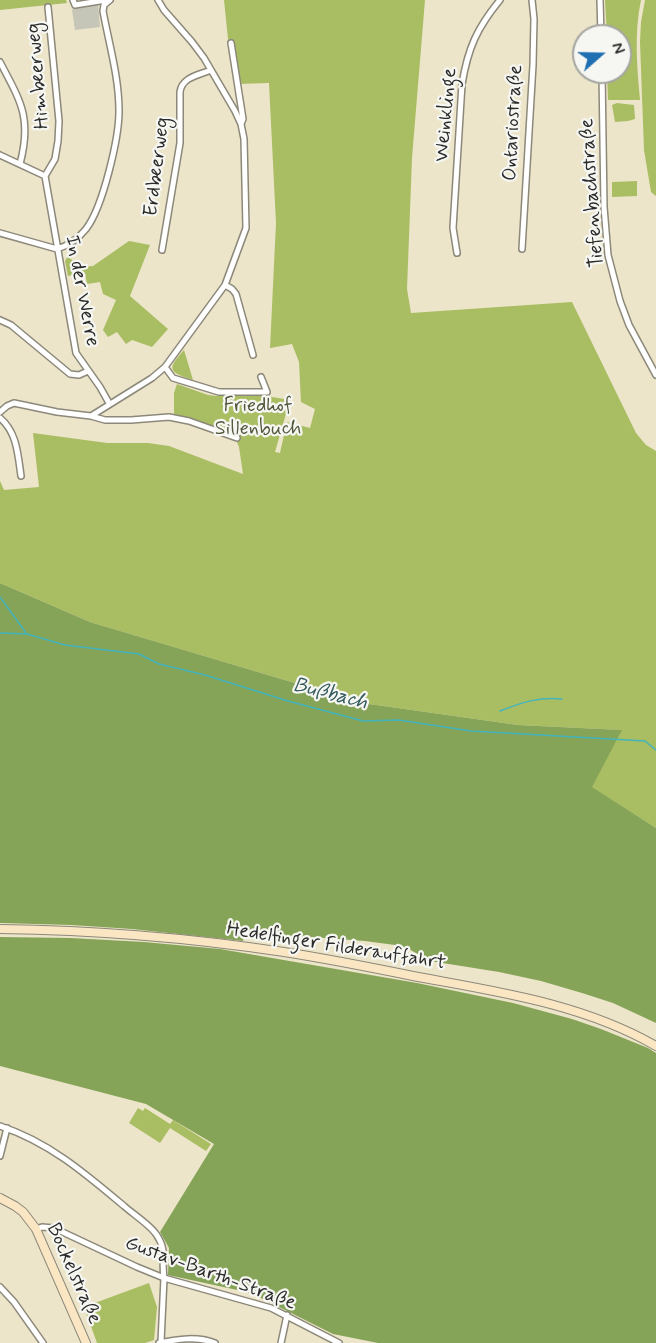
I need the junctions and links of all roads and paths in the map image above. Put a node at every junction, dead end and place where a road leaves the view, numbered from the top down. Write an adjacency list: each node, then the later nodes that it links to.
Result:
1 (108, 0): 6 (street); 20 (street)
2 (158, 0): 11 (street)
3 (500, 0): 18 (street, Weinklinge)
4 (532, 0): 21 (street, Ontariostraße)
5 (600, 0): 8 (street)
6 (74, 3)
7 (48, 7): 16 (street, Himbeerweg)
8 (601, 24)
9 (231, 43): 13 (street)
10 (0, 62): 15 (street)
11 (211, 70): 13 (street); 22 (street, Erdbeerweg)
12 (602, 84): 29 (street, Tiefenbachstraße)
13 (241, 124): 24 (street)
14 (0, 155): 15 (street)
15 (20, 164): 16 (street)
16 (45, 176): 20 (street, In der Werre)
17 (0, 233): 20 (street)
18 (455, 241): 19 (street); 23 (street, Weinklinge)
19 (447, 243)
20 (57, 249): 28 (street, In der Werre)
21 (522, 249)
22 (162, 250)
23 (457, 253)
24 (225, 285): 26 (street); 27 (street)
25 (0, 320): 28 (street)
26 (253, 355)
27 (165, 367): 30 (street); 31 (street)
28 (88, 371): 31 (street, In der Werre)
29 (656, 375)
30 (261, 377)
31 (109, 403): 33 (street)
32 (0, 412): 33 (street)
33 (91, 416): 35 (street)
34 (0, 418): 36 (street)
35 (237, 438)
36 (21, 476)
37 (0, 929): 38 (main road, Hedelfinger Filderauffahrt)
38 (656, 1046)
39 (0, 1126): 40 (street)
40 (8, 1128): 41 (street); 44 (street)
41 (0, 1156)
42 (0, 1198): 43 (main road, Bockelstraße)
43 (36, 1229): 44 (street, Gustav-Barth-Straße); 48 (main road, Bockelstraße)
44 (164, 1278): 46 (street, Gustav-Barth-Straße); 49 (street)
45 (0, 1287): 47 (street)
46 (287, 1315): 51 (street); 52 (street, Gustav-Barth-Straße)
47 (42, 1343)
48 (86, 1343)
49 (160, 1343): 50 (street)
50 (215, 1343)
51 (281, 1343)
52 (339, 1343)

